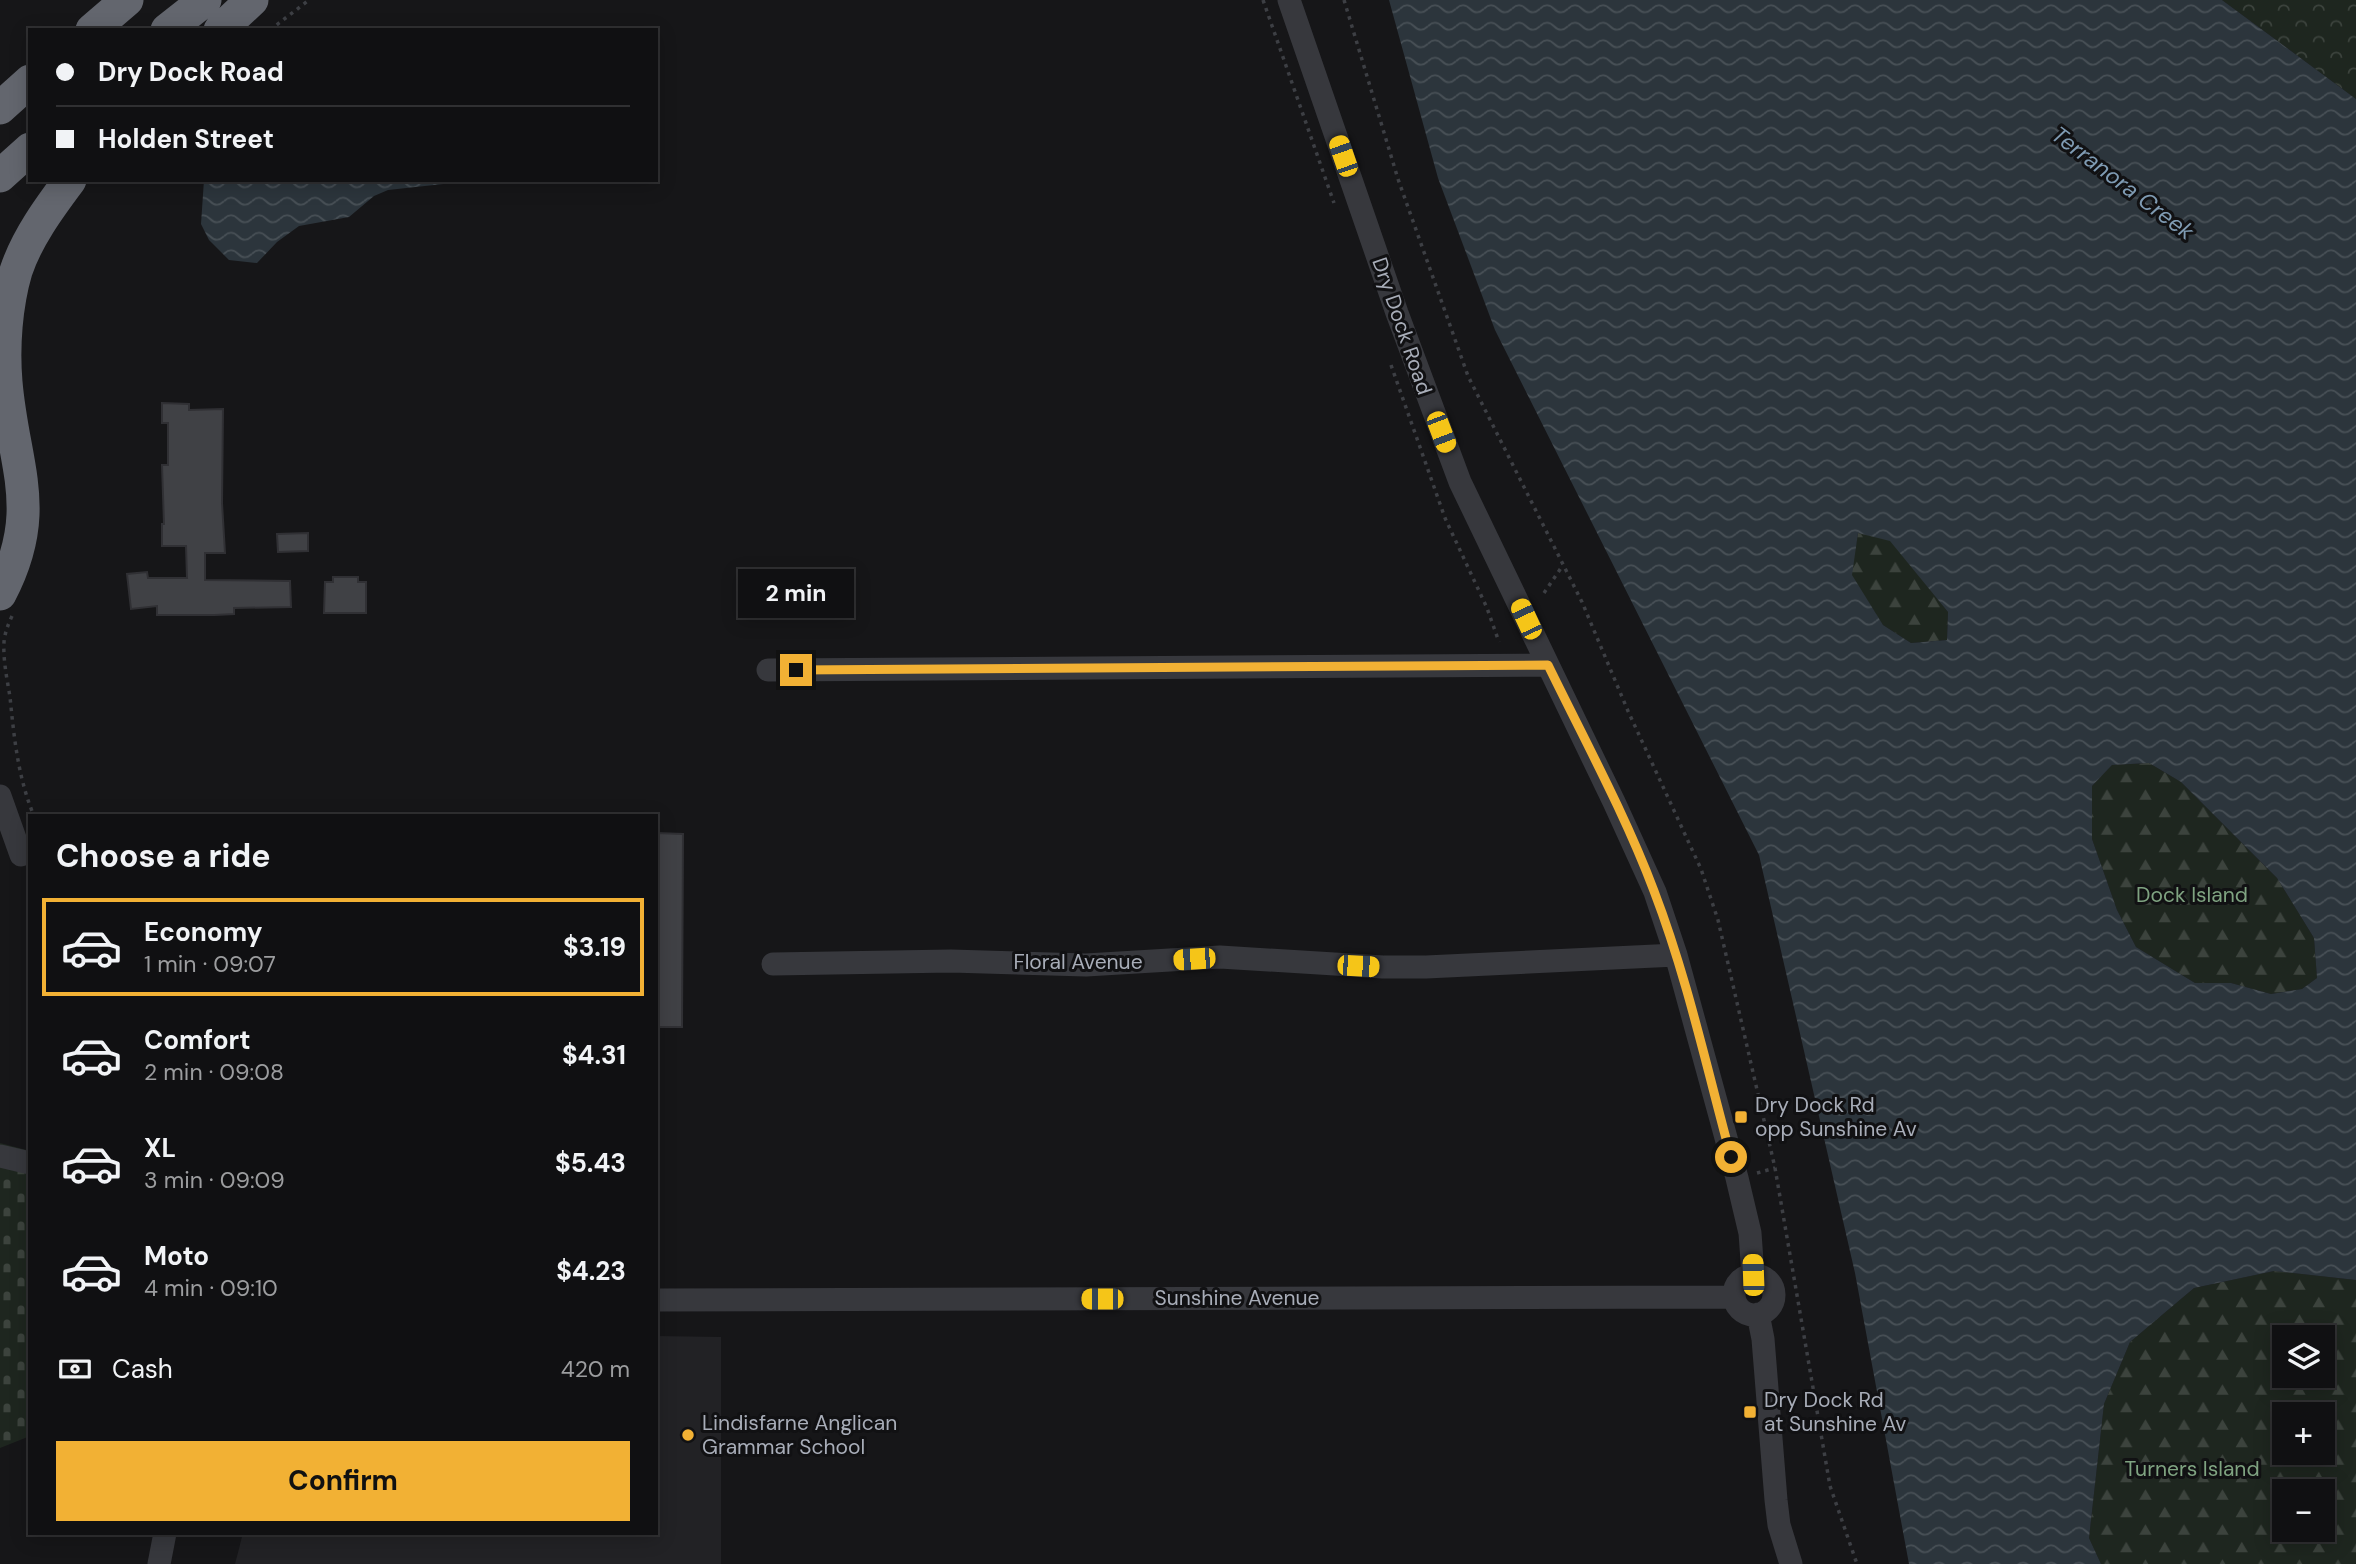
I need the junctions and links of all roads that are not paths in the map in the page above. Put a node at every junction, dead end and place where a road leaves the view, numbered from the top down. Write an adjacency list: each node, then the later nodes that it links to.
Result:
1 (127, 0): 5 (highway)
2 (205, 0): 6 (highway)
3 (252, 0): 7 (highway)
4 (1289, 0): 14 (street, Dry Dock Road)
5 (94, 28)
6 (170, 28)
7 (222, 28)
8 (28, 83): 9 (highway)
9 (0, 108)
10 (28, 151): 11 (highway)
11 (0, 176)
12 (69, 182): 13 (highway)
13 (0, 594)
14 (1548, 665): 15 (street); 19 (street, Dry Dock Road)
15 (768, 670)
16 (0, 796): 18 (street)
17 (0, 826): 18 (street)
18 (25, 862)
19 (1676, 955): 20 (street, Floral Avenue); 23 (street, Dry Dock Road)
20 (773, 964)
21 (0, 1156): 22 (street)
22 (28, 1163)
23 (1753, 1275): 24 (street); 26 (street)
24 (1734, 1297): 25 (street, Sunshine Avenue); 26 (street)
25 (658, 1300)
26 (1758, 1314): 29 (street)
27 (165, 1535): 28 (street)
28 (159, 1564)
29 (1791, 1564)

